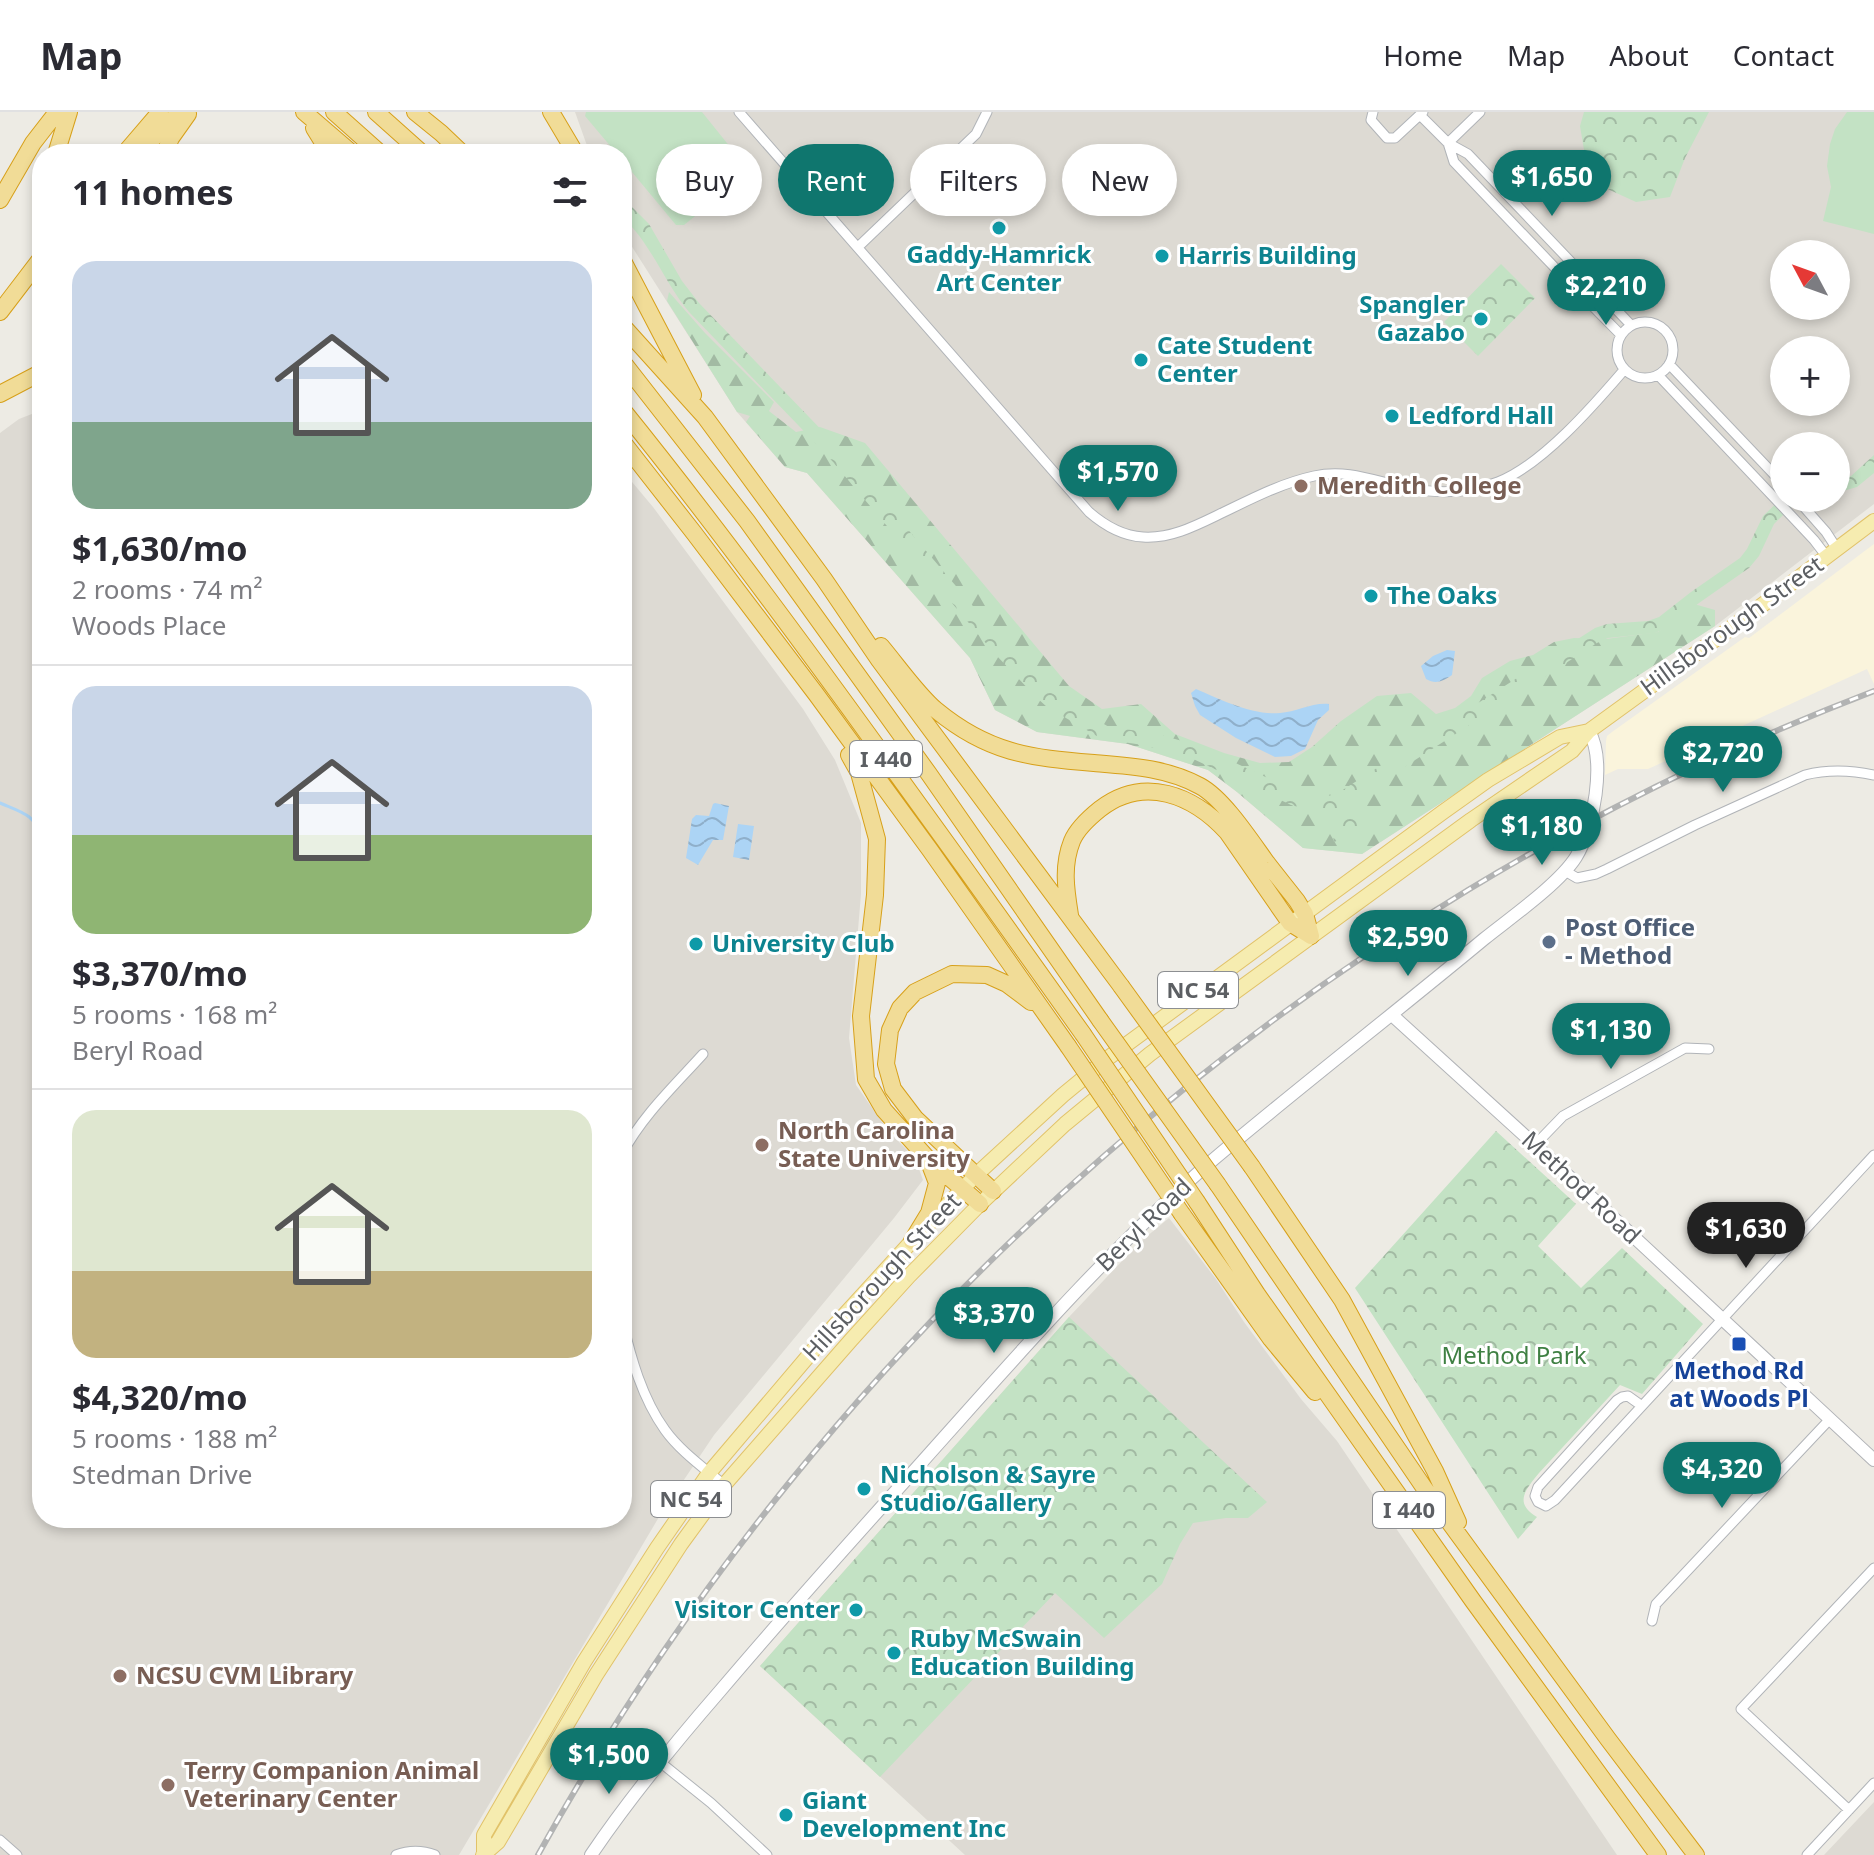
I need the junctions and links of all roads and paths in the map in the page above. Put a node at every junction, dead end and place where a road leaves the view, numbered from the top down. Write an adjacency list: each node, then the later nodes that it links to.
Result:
1 (57, 112): 18 (highway)
2 (69, 112): 19 (highway)
3 (160, 112): 20 (highway)
4 (180, 112): 21 (highway)
5 (190, 112): 22 (highway)
6 (302, 112): 23 (highway); 24 (highway)
7 (334, 112): 25 (highway)
8 (376, 112): 26 (highway)
9 (415, 112): 27 (highway)
10 (551, 112): 28 (highway)
11 (563, 112): 29 (highway)
12 (739, 112): 32 (street)
13 (987, 112): 32 (street)
14 (1373, 112): 16 (street)
15 (1480, 112): 17 (street)
16 (1422, 113): 17 (street)
17 (1448, 143): 33 (street); 35 (street)
18 (32, 144)
19 (58, 144)
20 (133, 144)
21 (147, 144)
22 (168, 144)
23 (324, 144)
24 (341, 144)
25 (370, 144)
26 (412, 144)
27 (453, 144)
28 (569, 144)
29 (572, 144)
30 (32, 145): 31 (highway)
31 (0, 200)
32 (858, 247): 43 (street)
33 (1570, 262): 35 (street); 39 (street)
34 (32, 270): 38 (highway)
35 (1559, 272): 40 (street)
36 (32, 276): 38 (highway)
37 (632, 278): 50 (highway)
38 (0, 313)
39 (1631, 325): 40 (street); 42 (street)
40 (1621, 335): 43 (street)
41 (632, 336): 50 (highway)
42 (1669, 364): 45 (street); 48 (street)
43 (1624, 370): 45 (street)
44 (632, 374): 87 (highway, I 440, bridge)
45 (1658, 375): 49 (street)
46 (32, 377): 47 (highway)
47 (0, 394)
48 (1698, 395): 49 (street); 53 (street)
49 (1687, 406): 56 (street)
50 (705, 417): 57 (highway)
51 (632, 421): 84 (highway, I 440, bridge)
52 (632, 456): 58 (highway)
53 (1770, 470)
54 (1808, 512): 56 (street)
55 (1874, 521): 56 (main road, Hillsborough Street)
56 (1832, 553): 59 (main road, Hillsborough Street)
57 (824, 579): 62 (highway); 63 (highway)
58 (816, 694): 66 (highway); 73 (highway)
59 (1589, 731): 61 (street, Beryl Road); 62 (main road, Hillsborough Street); 65 (main road, Hillsborough Street)
60 (1874, 775): 61 (street)
61 (1565, 871): 67 (street, Beryl Road)
62 (1305, 914): 64 (main road, Hillsborough Street); 65 (highway)
63 (1071, 920): 64 (highway); 87 (highway, bridge)
64 (1290, 923): 65 (highway); 74 (main road, Hillsborough Street / NC 54)
65 (1311, 936): 76 (main road, Hillsborough Street / NC 54)
66 (1042, 1009): 74 (highway); 84 (highway, bridge)
67 (1392, 1015): 71 (street, Method Road); 90 (street, Beryl Road)
68 (1709, 1049): 71 (street)
69 (703, 1054): 70 (street)
70 (632, 1136)
71 (1535, 1145): 79 (street, Method Road)
72 (1874, 1155): 79 (street)
73 (929, 1160): 75 (highway); 78 (highway)
74 (977, 1174): 75 (main road, Hillsborough Street / NC 54); 76 (highway)
75 (963, 1188): 77 (highway); 78 (main road, Hillsborough Street / NC 54)
76 (993, 1191): 77 (main road, Hillsborough Street / NC 54)
77 (980, 1204): 86 (main road, Hillsborough Street / NC 54)
78 (912, 1241): 85 (main road, Hillsborough Street / NC 54)
79 (1722, 1319): 81 (street); 82 (street, Method Road)
80 (632, 1358): 85 (street)
81 (1642, 1406): 81 (street)
82 (1830, 1419): 83 (street, Method Road); 89 (street)
83 (1874, 1460)
84 (1377, 1464): 100 (highway, I 440)
85 (709, 1473): 86 (street); 95 (main road, Hillsborough Street / NC 54)
86 (724, 1485): 95 (main road, Hillsborough Street / NC 54)
87 (1471, 1553): 101 (highway, I 440)
88 (1874, 1568): 92 (street)
89 (1652, 1621)
90 (660, 1762): 98 (street, Beryl Road); 99 (street)
91 (1874, 1783): 92 (street)
92 (1849, 1810): 102 (street)
93 (0, 1840): 96 (street)
94 (404, 1854): 97 (street)
95 (484, 1854)
96 (17, 1855)
97 (435, 1855)
98 (591, 1855)
99 (767, 1855)
100 (1658, 1855)
101 (1696, 1855)
102 (1807, 1855)

